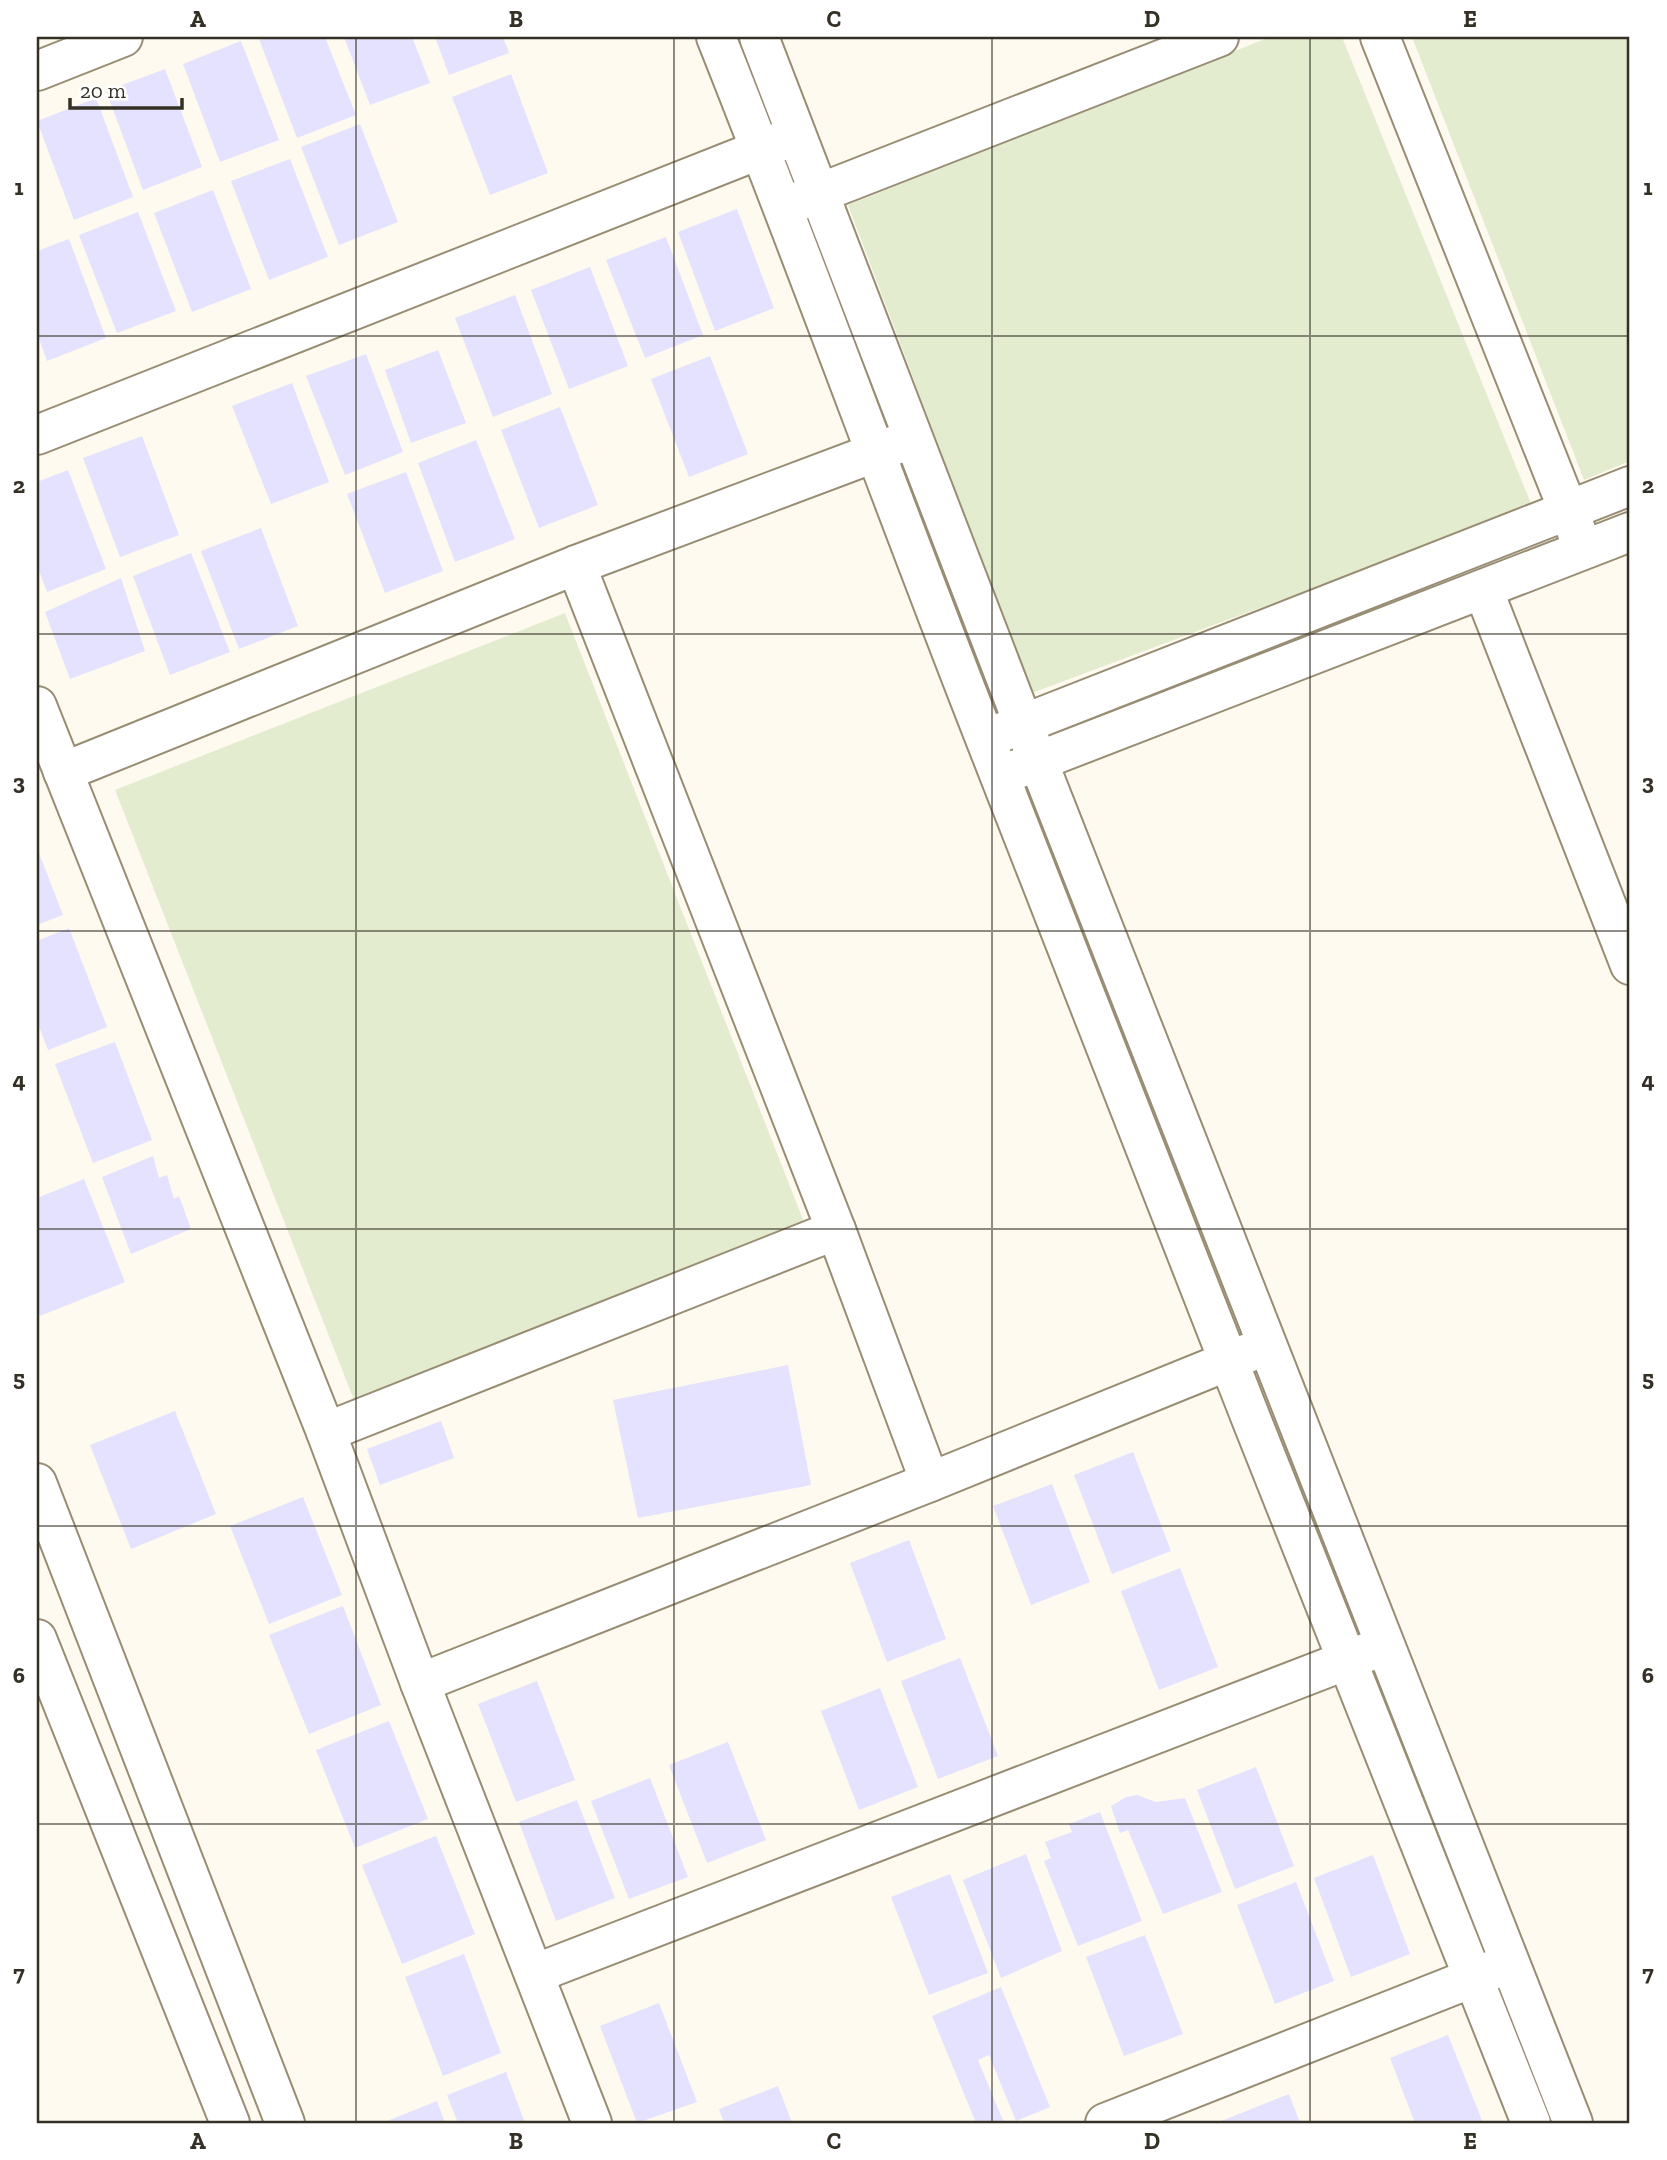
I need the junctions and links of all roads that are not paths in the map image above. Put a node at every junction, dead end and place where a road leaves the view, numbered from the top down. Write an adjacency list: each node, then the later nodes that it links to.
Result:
1 (123, 37): 6 (street)
2 (716, 37): 8 (street)
3 (759, 37): 7 (street)
4 (1219, 37): 9 (street)
5 (1380, 37): 15 (street)
6 (37, 71)
7 (797, 135): 8 (street); 9 (street)
8 (761, 149): 10 (street); 11 (street)
9 (818, 194): 10 (street); 12 (street)
10 (782, 208): 13 (street)
11 (37, 435)
12 (913, 438): 13 (street); 21 (street)
13 (875, 453): 18 (street); 22 (street)
14 (1630, 486): 15 (street)
15 (1568, 511): 17 (street); 21 (street)
16 (1630, 532): 17 (street)
17 (1584, 550): 19 (street)
18 (576, 565): 24 (street); 27 (street)
19 (1483, 589): 23 (street); 26 (street)
20 (37, 706): 24 (street)
21 (1023, 723): 22 (street); 23 (street)
22 (985, 740): 25 (street)
23 (1037, 760): 25 (street); 28 (street)
24 (62, 772): 30 (street)
25 (1000, 777): 29 (street)
26 (1630, 965)
27 (836, 1230): 30 (street); 31 (street)
28 (1267, 1345): 29 (street); 34 (street)
29 (1230, 1361): 31 (street); 36 (street)
30 (326, 1432): 37 (street)
31 (930, 1482): 37 (street)
32 (37, 1483): 33 (street)
33 (94, 1632): 35 (street); 42 (street)
34 (1385, 1646): 36 (street); 38 (street)
35 (39, 1650): 41 (street)
36 (1346, 1661): 39 (street); 40 (street)
37 (420, 1683): 39 (street)
38 (1509, 1962): 40 (street); 46 (street)
39 (534, 1973): 43 (street)
40 (1473, 1979): 44 (street); 45 (street)
41 (230, 2123)
42 (285, 2123)
43 (592, 2123)
44 (1105, 2123)
45 (1531, 2123)
46 (1573, 2123)

